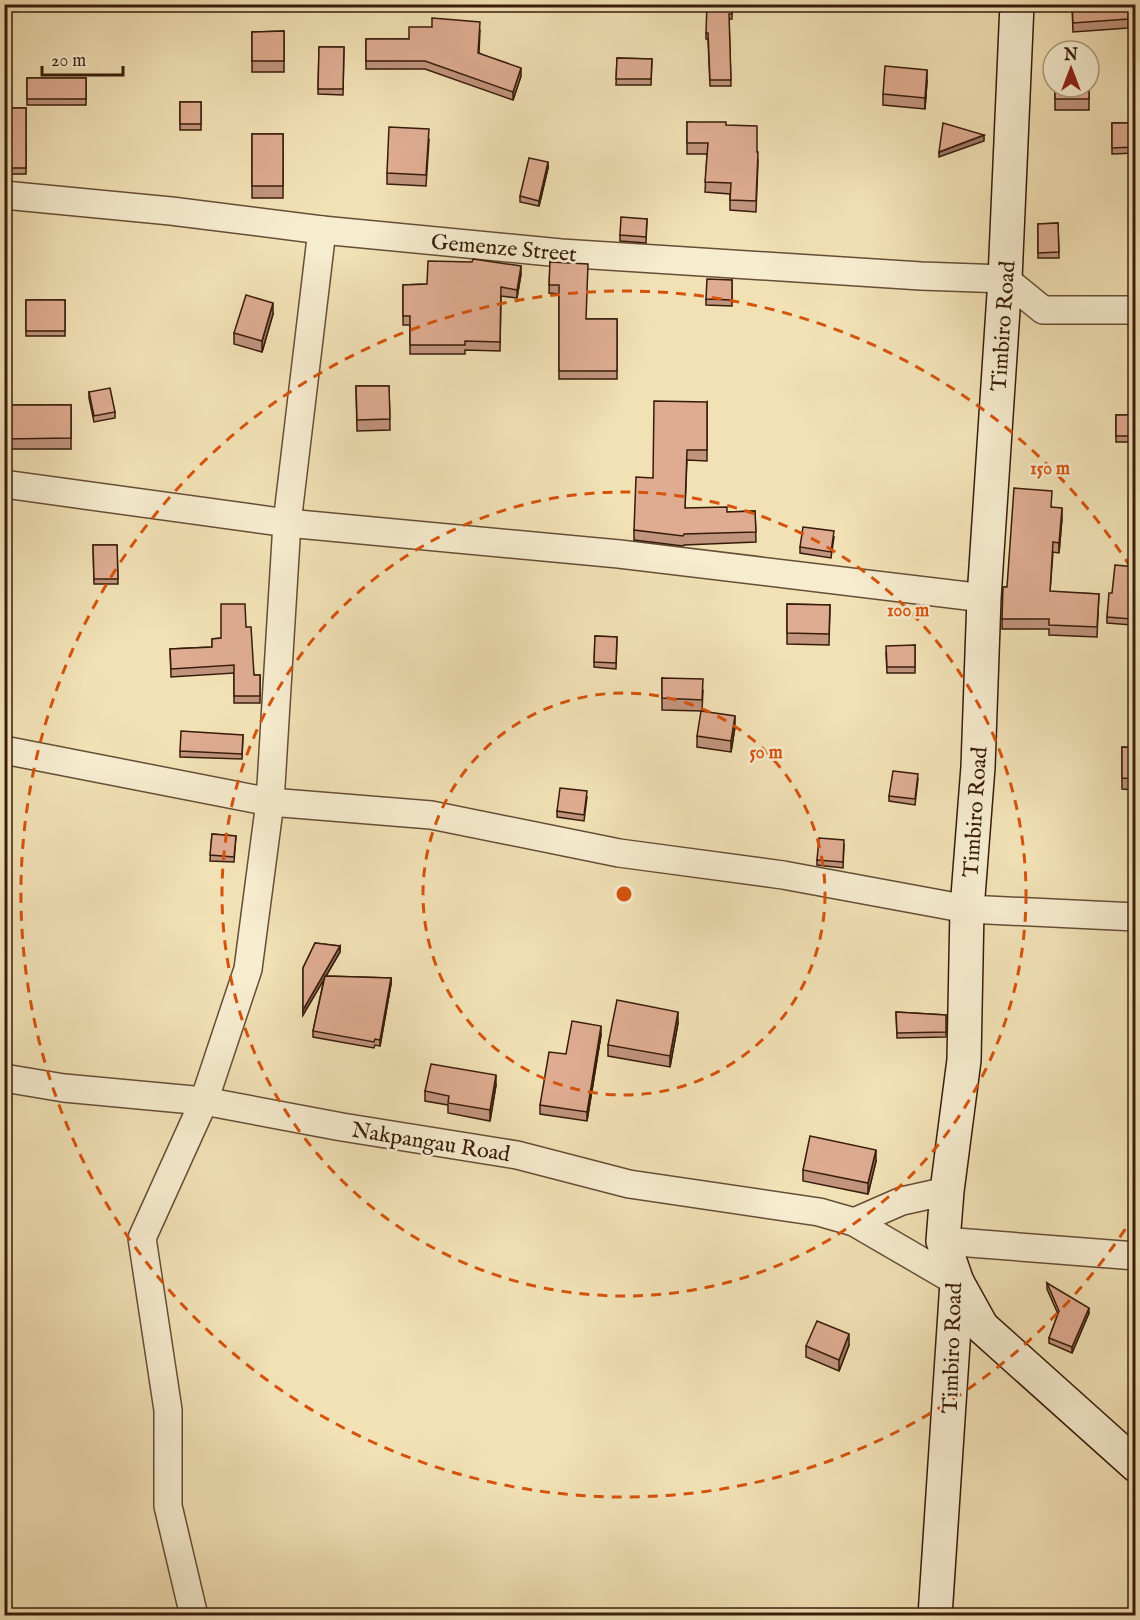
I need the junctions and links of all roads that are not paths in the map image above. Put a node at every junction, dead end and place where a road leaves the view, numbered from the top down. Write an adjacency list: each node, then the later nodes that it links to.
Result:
1 (1017, 4): 4 (main road, Timbiro Road)
2 (4, 195): 3 (street, Gemenze Street)
3 (322, 230): 4 (street, Gemenze Street); 7 (street)
4 (1005, 279): 5 (street); 8 (main road, Timbiro Road)
5 (1136, 310)
6 (4, 484): 7 (street)
7 (287, 523): 8 (street); 10 (street)
8 (984, 598): 11 (main road, Timbiro Road)
9 (4, 750): 10 (street)
10 (270, 802): 11 (street); 14 (street)
11 (968, 909): 12 (street); 15 (main road, Timbiro Road)
12 (1136, 917)
13 (4, 1078): 14 (street, Nakpangau Road)
14 (204, 1101): 16 (street, Nakpangau Road); 21 (street)
15 (947, 1191): 16 (street); 17 (main road, Timbiro Road)
16 (854, 1222): 19 (street, Nakpangau Road)
17 (943, 1241): 18 (street); 19 (main road, Timbiro Road)
18 (1136, 1256)
19 (957, 1282): 20 (main road); 22 (main road, Timbiro Road)
20 (1136, 1465)
21 (194, 1616)
22 (935, 1616)

